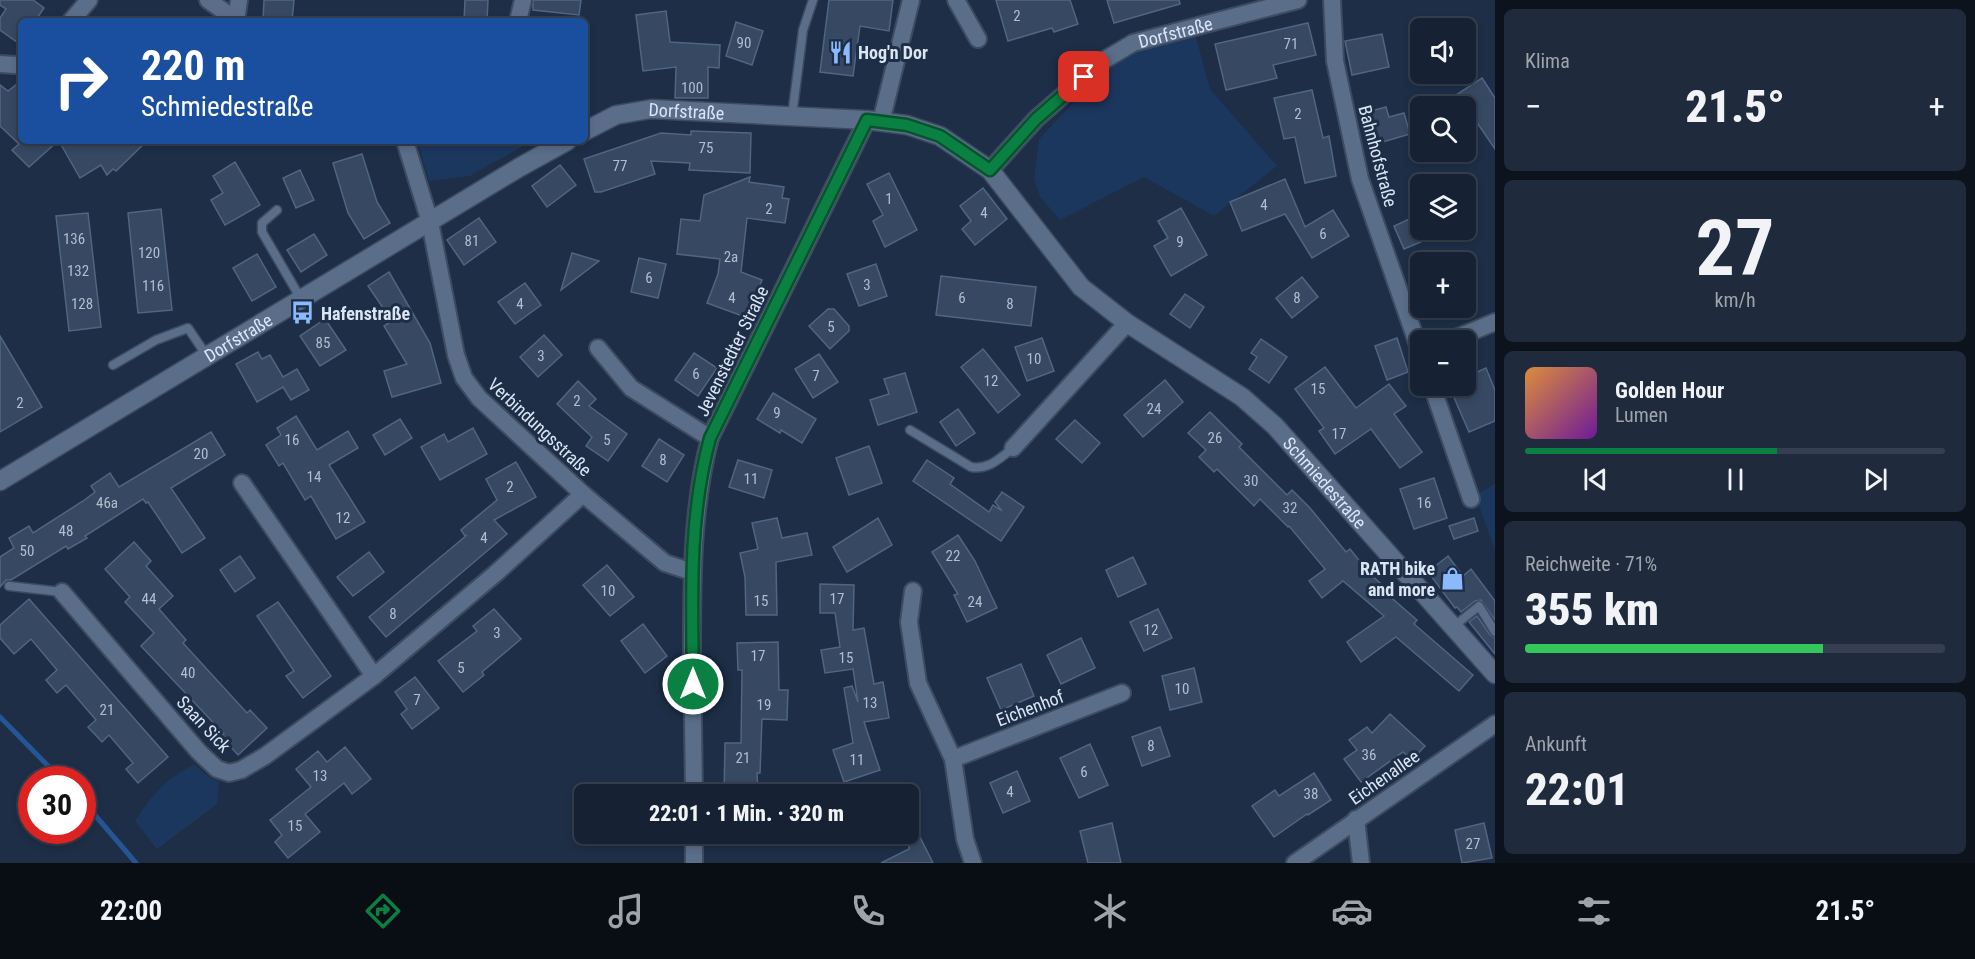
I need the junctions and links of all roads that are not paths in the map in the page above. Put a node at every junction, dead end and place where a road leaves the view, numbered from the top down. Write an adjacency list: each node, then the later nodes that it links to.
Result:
1 (89, 0): 10 (street)
2 (208, 0): 11 (street)
3 (239, 0): 12 (street)
4 (523, 0): 13 (street)
5 (813, 0): 17 (lane)
6 (911, 0): 18 (street)
7 (956, 0): 14 (street)
8 (1298, 0): 22 (street, Dorfstraße)
9 (1332, 0): 28 (street, Bahnhofstraße)
10 (73, 18)
11 (233, 18)
12 (236, 18)
13 (519, 18)
14 (978, 39)
15 (0, 64): 16 (street)
16 (18, 64)
17 (792, 116): 18 (street, Dorfstraße); 19 (street, Dorfstraße)
18 (874, 121): 22 (street, Schmiedestraße); 35 (street, Jevenstedter Straße)
19 (588, 129)
20 (406, 144): 24 (street)
21 (562, 144): 24 (street, Dorfstraße)
22 (990, 170): 27 (street, Schmiedestraße)
23 (277, 210): 25 (lane)
24 (430, 222): 25 (street, Dorfstraße); 39 (street, Verbindungsstraße)
25 (302, 300): 31 (street, Dorfstraße)
26 (1495, 322): 29 (street)
27 (1126, 323): 36 (street); 45 (street, Schmiedestraße)
28 (1413, 330)
29 (1475, 330)
30 (598, 348): 35 (street)
31 (207, 356): 32 (lane); 37 (street, Dorfstraße)
32 (113, 365)
33 (1435, 396): 40 (street)
34 (910, 430): 36 (lane)
35 (710, 438): 41 (street, Jevenstedter Straße)
36 (1013, 448)
37 (0, 481)
38 (242, 483): 48 (street)
39 (583, 494): 41 (street, Verbindungsstraße); 48 (street, Saan Sick)
40 (1471, 499)
41 (692, 572): 52 (street, Jevenstedter Straße)
42 (9, 586): 44 (lane)
43 (913, 591): 51 (street)
44 (62, 592): 48 (street, Saan Sick)
45 (1452, 627): 46 (lane); 47 (street, Schmiedestraße)
46 (1495, 632)
47 (1495, 674)
48 (374, 676)
49 (1122, 693): 51 (street, Eichenhof)
50 (1495, 724): 53 (street, Eichenallee)
51 (953, 759): 56 (street)
52 (694, 784)
53 (1356, 819): 57 (street, Eichenallee); 58 (street)
54 (694, 844): 55 (street)
55 (694, 863)
56 (973, 863)
57 (1296, 863)
58 (1361, 863)

